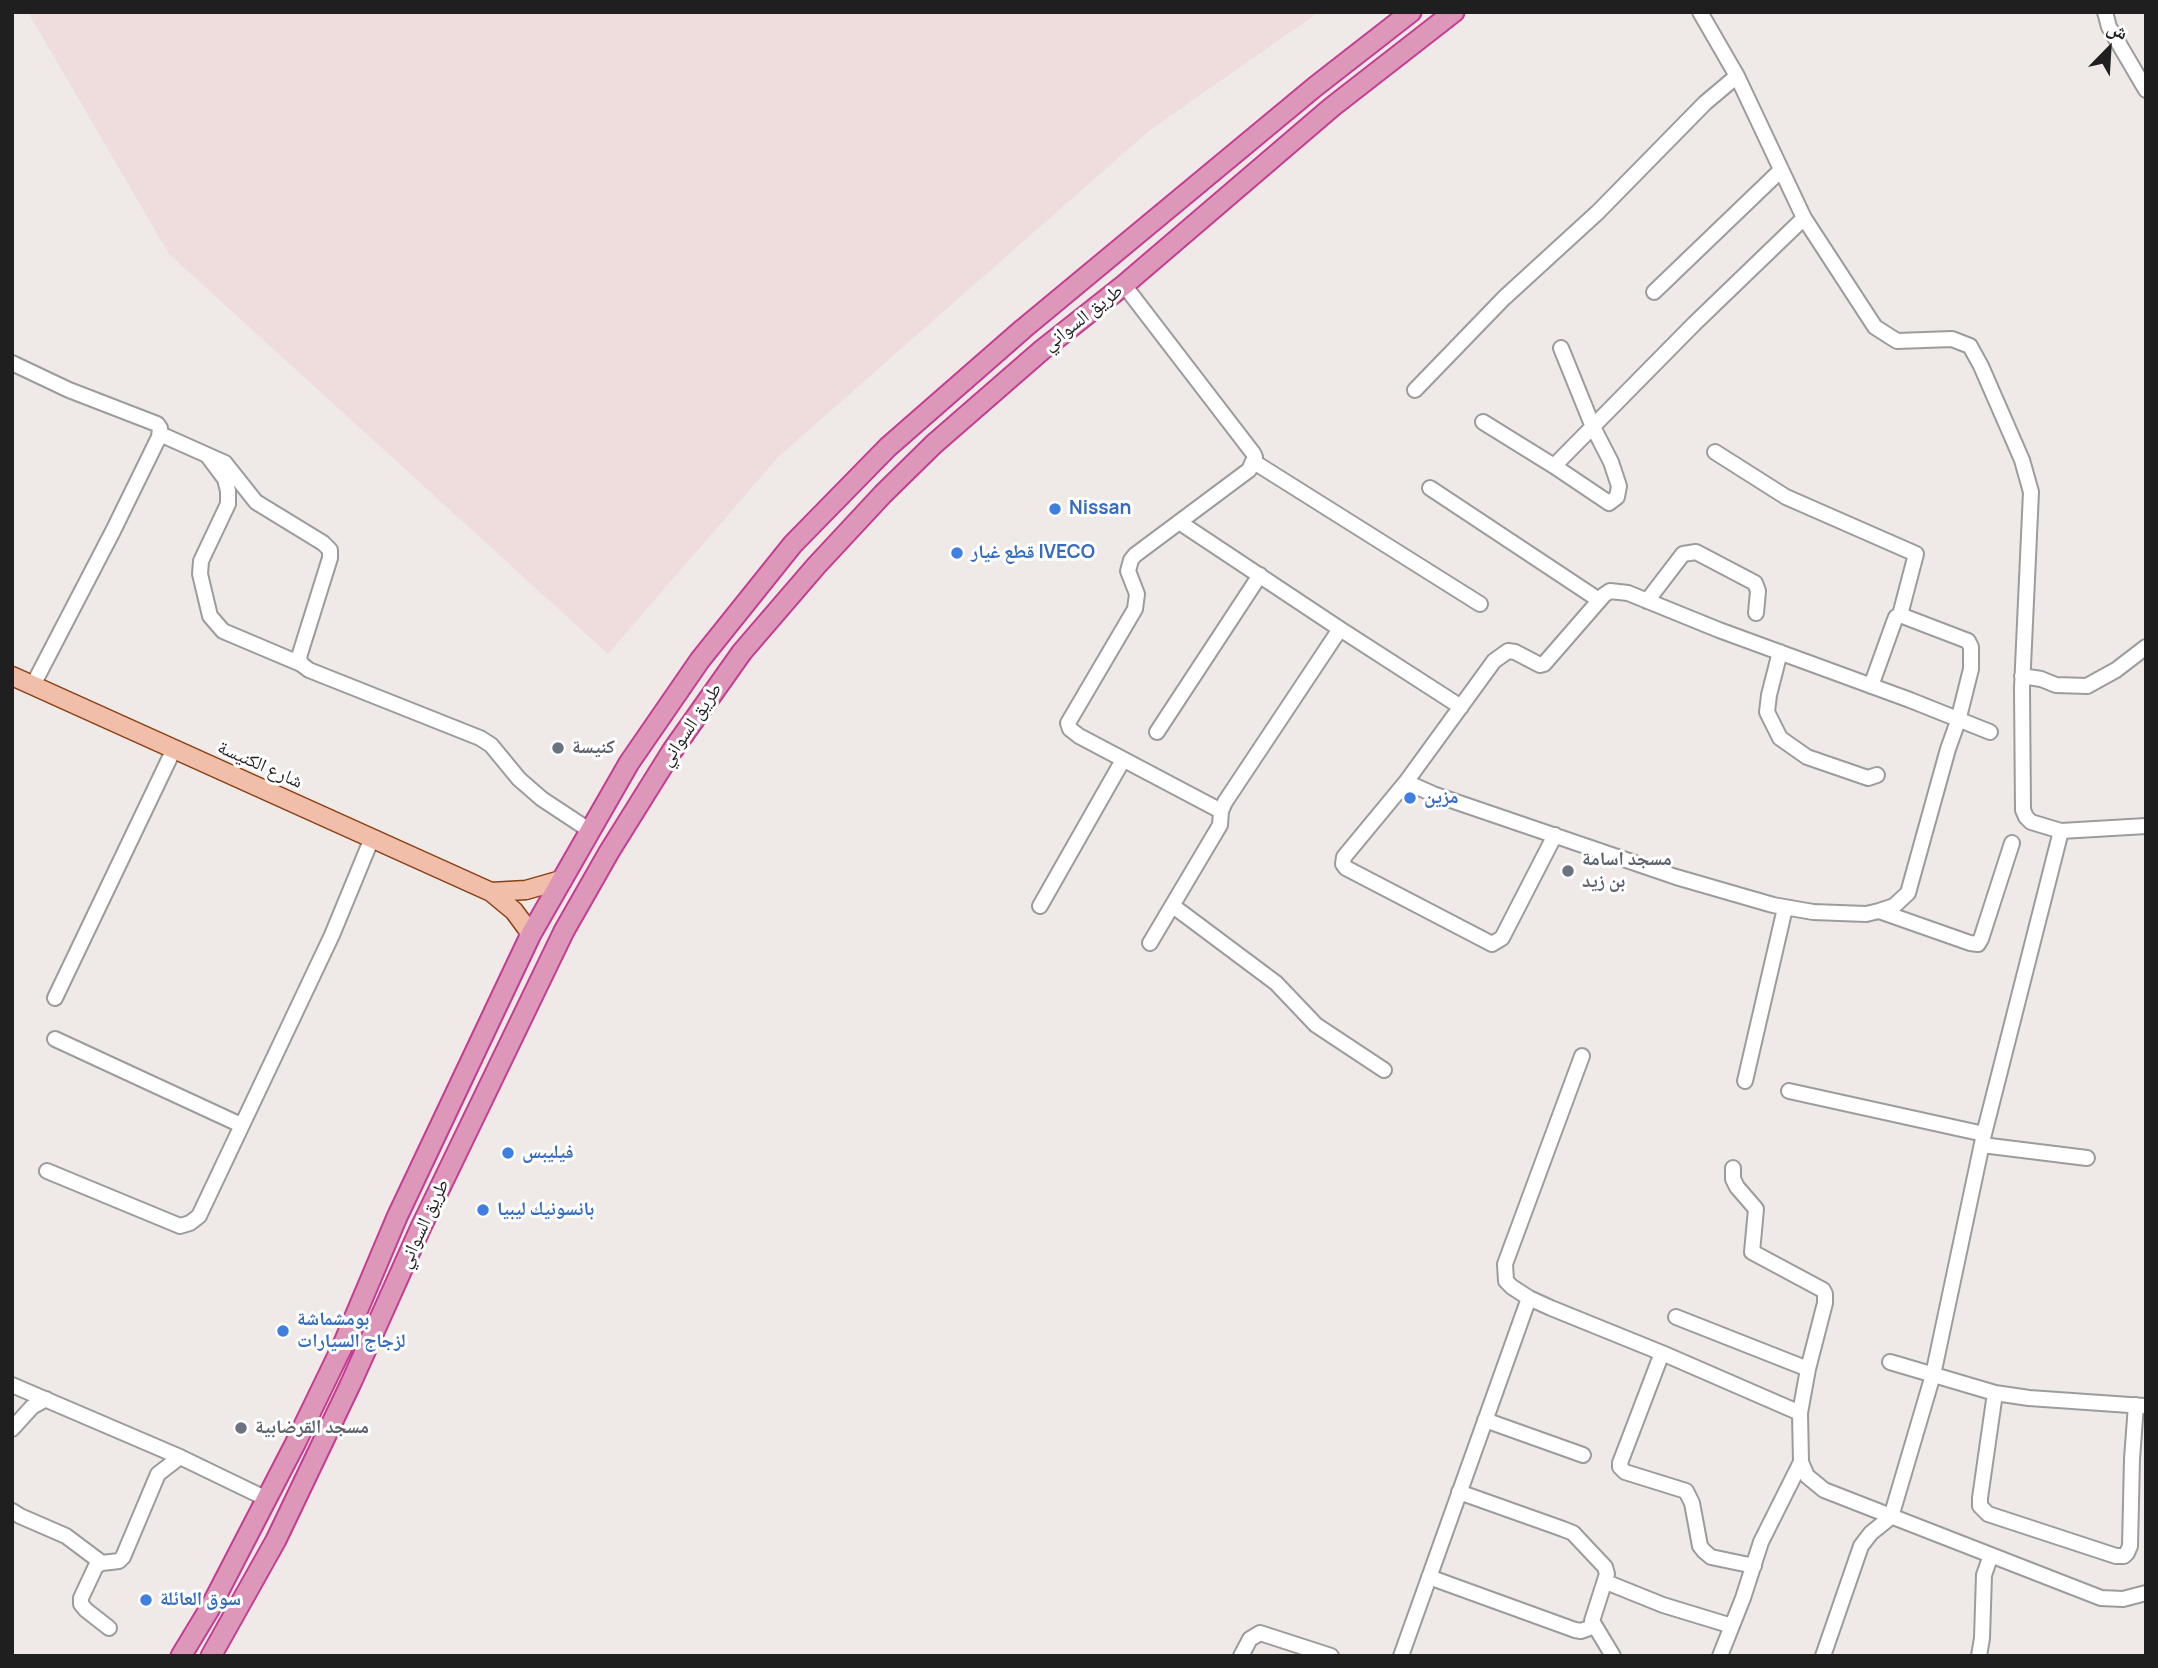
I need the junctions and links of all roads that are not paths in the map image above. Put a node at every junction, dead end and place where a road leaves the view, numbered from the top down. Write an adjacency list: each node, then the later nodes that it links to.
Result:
1 (1411, 12): 47 (highway, طريق السواني)
2 (1454, 12): 9 (highway, طريق السواني)
3 (1700, 12): 5 (street)
4 (2105, 12): 6 (street)
5 (1737, 76): 7 (street); 13 (street)
6 (2146, 90)
7 (1780, 170): 8 (street); 10 (street)
8 (1804, 218): 15 (street); 34 (street)
9 (1124, 285): 19 (street); 102 (highway, طريق السواني)
10 (1654, 292)
11 (1561, 348): 15 (street)
12 (12, 363): 16 (street)
13 (1415, 390)
14 (1483, 422): 20 (street)
15 (1593, 426): 20 (street); 20 (street)
16 (160, 434): 18 (street); 35 (street)
17 (1715, 452): 28 (street)
18 (206, 454): 32 (street); 32 (street)
19 (1254, 462): 22 (street); 26 (street)
20 (1554, 466)
21 (1430, 488): 24 (street)
22 (1179, 522): 23 (street); 42 (street)
23 (1260, 575): 29 (street); 39 (street)
24 (1599, 600): 25 (street); 37 (street)
25 (1647, 601): 27 (street); 31 (street)
26 (1480, 604)
27 (1756, 613)
28 (1900, 615): 36 (street); 38 (street)
29 (1339, 629): 37 (street); 45 (street)
30 (2146, 647): 34 (street)
31 (1780, 652): 36 (street); 43 (street)
32 (301, 664): 47 (street)
33 (12, 676): 35 (main road, شارع الكنيسة)
34 (2022, 676): 48 (street)
35 (33, 685): 41 (main road, شارع الكنيسة)
36 (1871, 686): 38 (street)
37 (1461, 707): 44 (street)
38 (1958, 721): 40 (street); 57 (street)
39 (1157, 732)
40 (1990, 732)
41 (174, 750): 50 (main road, شارع الكنيسة); 60 (street)
42 (1123, 760): 45 (street); 54 (street)
43 (1877, 775)
44 (1406, 782): 49 (street); 49 (street)
45 (1222, 811): 55 (street)
46 (2146, 826): 48 (street)
47 (590, 830): 52 (highway, طريق السواني)
48 (2061, 831): 67 (street)
49 (1555, 835): 56 (street)
50 (372, 838): 53 (main road, شارع الكنيسة); 66 (street)
51 (2011, 843): 57 (street)
52 (561, 880): 53 (main road, شارع الكنيسة); 58 (highway, طريق السواني)
53 (491, 892): 58 (main road, شارع الكنيسة)
54 (1040, 906)
55 (1173, 906): 59 (street); 63 (street)
56 (1785, 908): 57 (street); 64 (street)
57 (1880, 911)
58 (531, 934): 88 (highway, طريق السواني)
59 (1150, 943)
60 (55, 998)
61 (55, 1039): 66 (street)
62 (1582, 1056): 71 (street)
63 (1384, 1070)
64 (1745, 1081)
65 (1790, 1091): 67 (street)
66 (242, 1125): 70 (street)
67 (1983, 1140): 68 (street); 76 (street)
68 (2087, 1158)
69 (1733, 1168): 75 (street)
70 (47, 1171)
71 (1529, 1298): 73 (street); 82 (street)
72 (1676, 1317): 75 (street)
73 (1662, 1353): 81 (street); 93 (street)
74 (1891, 1362): 76 (street)
75 (1808, 1369): 81 (street)
76 (1933, 1375): 78 (street); 90 (street)
77 (12, 1385): 79 (street)
78 (1995, 1393): 80 (street); 80 (street)
79 (46, 1399): 83 (street); 85 (street)
80 (2141, 1406)
81 (1800, 1413): 86 (street)
82 (1485, 1420): 84 (street); 87 (street)
83 (12, 1429)
84 (1583, 1455)
85 (180, 1457): 88 (street); 92 (street)
86 (1801, 1462): 90 (street); 93 (street)
87 (1459, 1492): 94 (street); 95 (street)
88 (267, 1499): 101 (highway, طريق السواني)
89 (12, 1511): 92 (street)
90 (1891, 1517): 91 (street); 107 (street)
91 (1991, 1556): 96 (street); 108 (street)
92 (102, 1563): 99 (street)
93 (1754, 1566): 98 (street)
94 (1429, 1577): 97 (street); 100 (street)
95 (1606, 1582): 97 (street); 98 (street)
96 (2146, 1593)
97 (1595, 1626): 105 (street)
98 (1732, 1626): 106 (street)
99 (109, 1628)
100 (1402, 1655)
101 (181, 1656)
102 (211, 1656)
103 (1241, 1656): 104 (street)
104 (1331, 1656)
105 (1613, 1656)
106 (1720, 1656)
107 (1823, 1656)
108 (1979, 1656)

